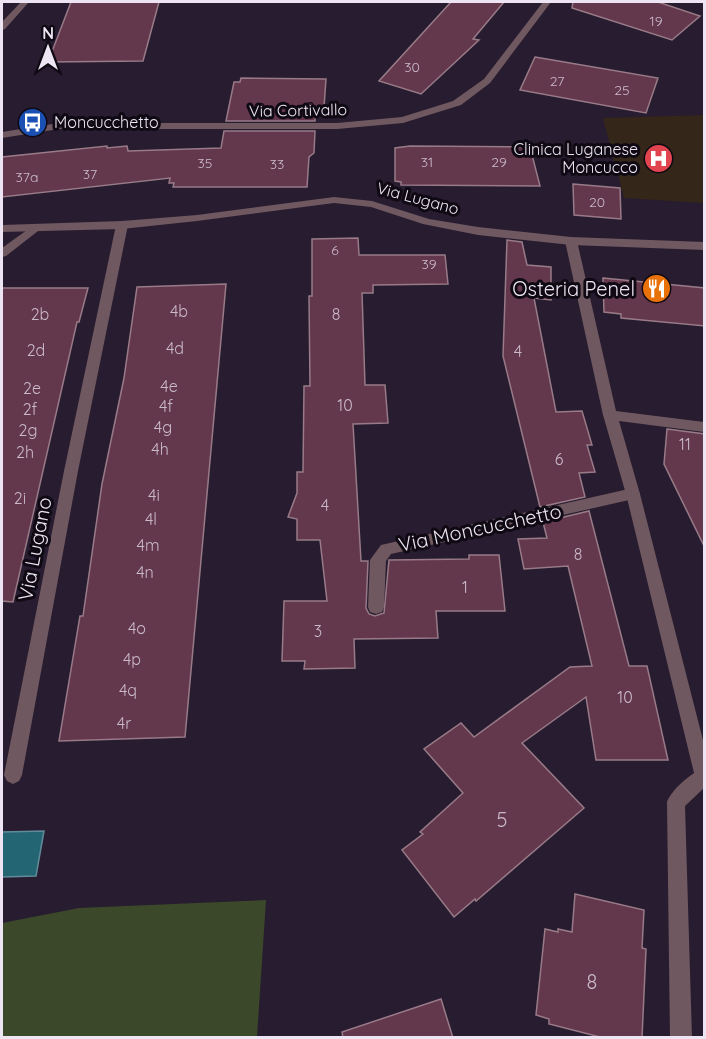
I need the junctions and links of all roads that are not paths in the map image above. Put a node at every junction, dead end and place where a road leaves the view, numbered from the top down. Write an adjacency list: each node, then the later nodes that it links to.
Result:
1 (25, 2): 3 (street)
2 (548, 2): 4 (street, Via Cortivallo)
3 (2, 27)
4 (2, 135)
5 (122, 225): 7 (street, Via Lugano); 8 (street, Via Lugano); 15 (street, Via Lugano)
6 (2, 229): 7 (street, Via Lugano)
7 (34, 229): 10 (street)
8 (571, 241): 9 (street, Via Lugano); 11 (street)
9 (705, 246)
10 (2, 253)
11 (610, 416): 12 (street); 13 (street)
12 (705, 427)
13 (633, 494): 14 (street, Via Moncucchetto); 16 (street)
14 (376, 607)
15 (13, 775)
16 (704, 777): 17 (street)
17 (681, 1038)

